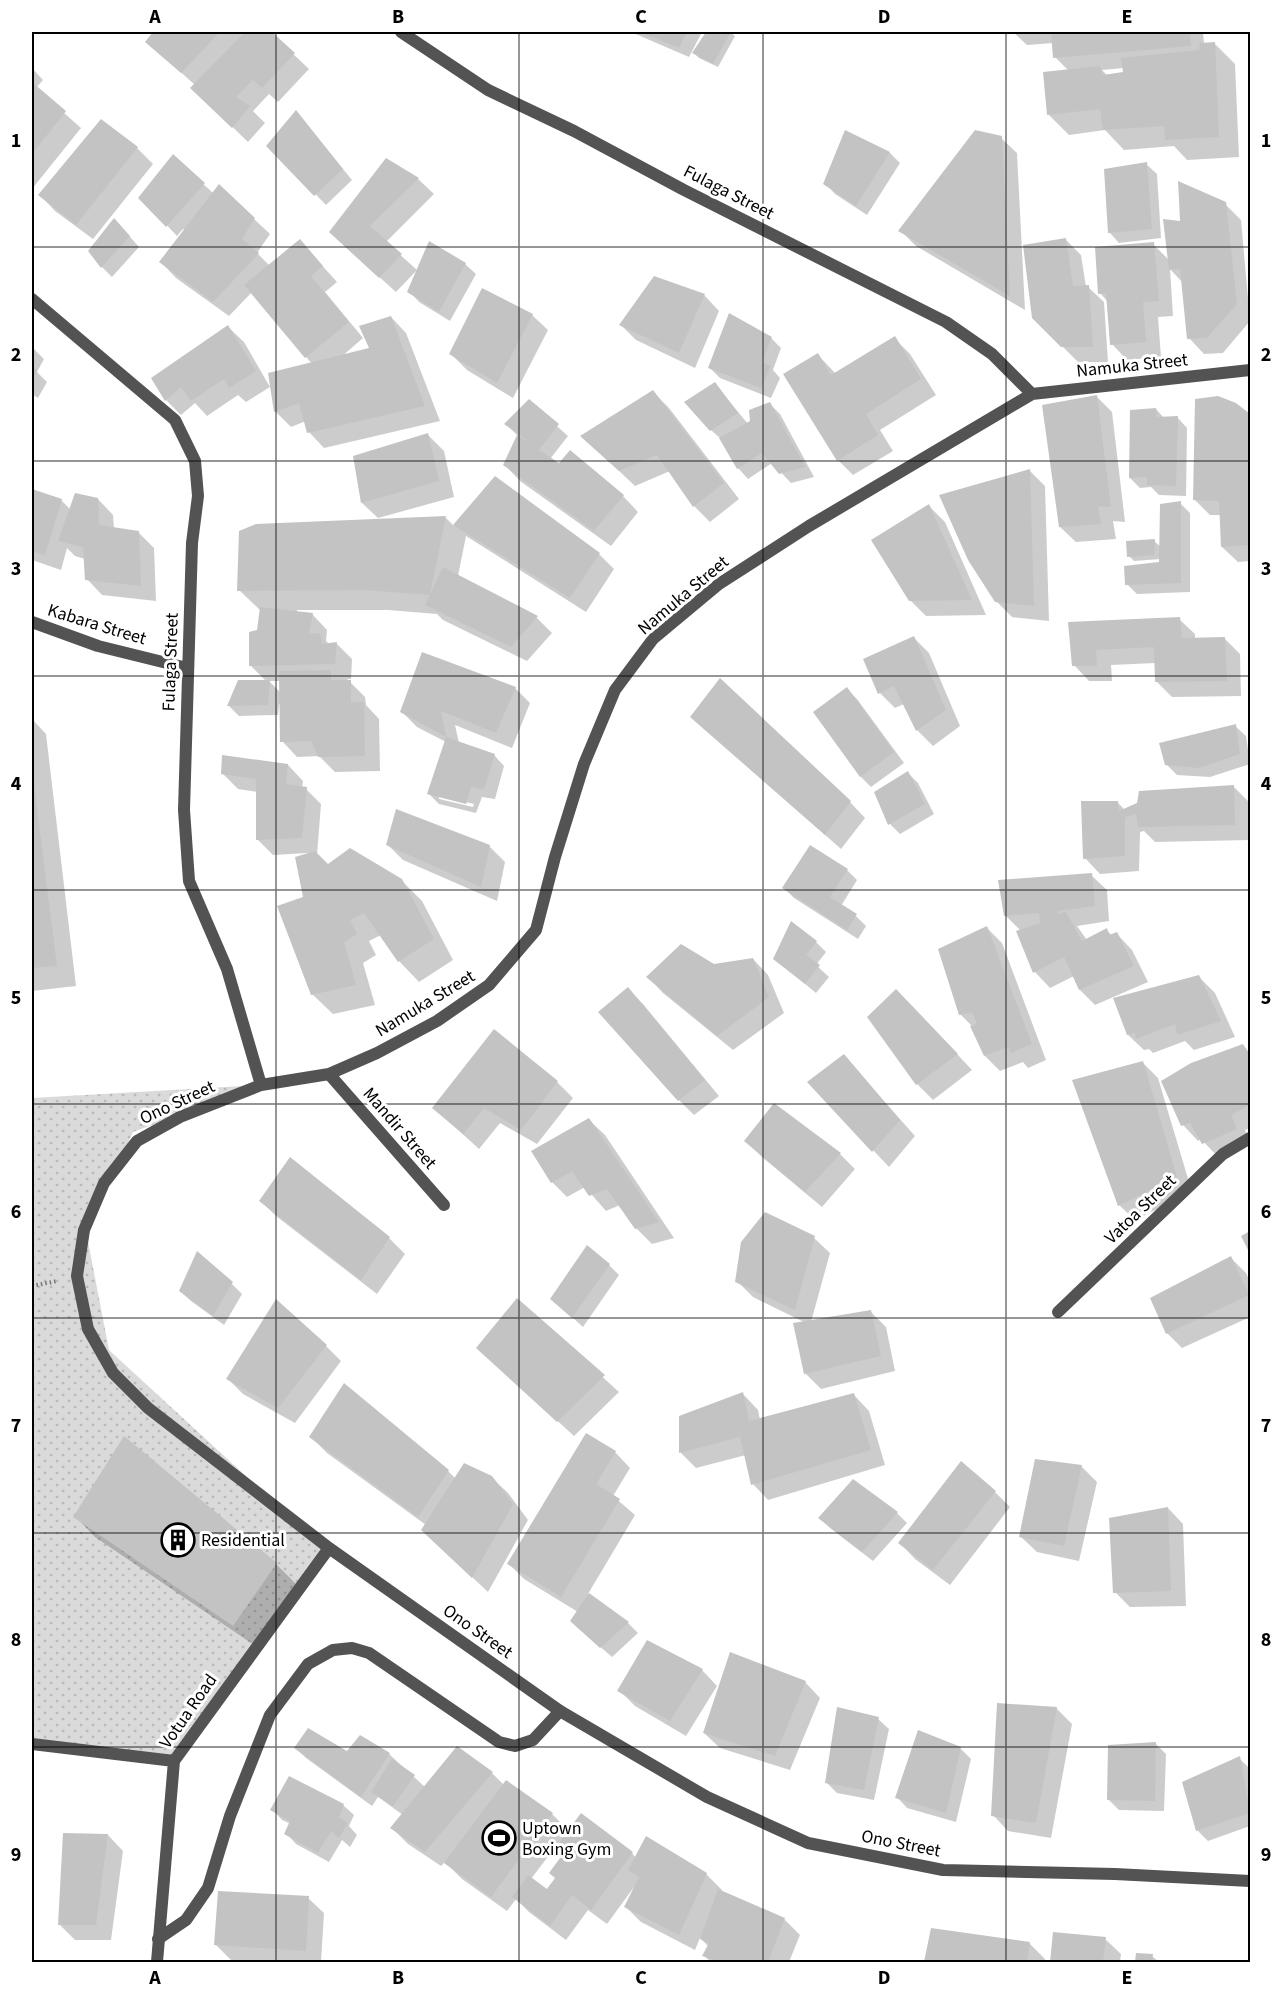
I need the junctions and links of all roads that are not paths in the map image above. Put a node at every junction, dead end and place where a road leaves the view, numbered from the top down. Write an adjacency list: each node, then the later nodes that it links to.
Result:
1 (401, 32): 4 (street, Fulaga Street)
2 (32, 299): 6 (street, Fulaga Street)
3 (1251, 370): 4 (street, Namuka Street)
4 (1032, 394): 7 (street, Namuka Street)
5 (32, 622): 6 (street, Kabara Street)
6 (187, 668): 8 (street, Fulaga Street)
7 (329, 1074): 8 (street, Namuka Street); 10 (street, Mandir Street)
8 (261, 1085): 12 (street, Ono Street)
9 (1251, 1138): 11 (street, Vatoa Street)
10 (444, 1205)
11 (1058, 1312)
12 (329, 1548): 13 (street, Ono Street); 15 (street, Votua Road)
13 (560, 1711): 16 (street, Ono Street); 17 (street)
14 (32, 1744): 15 (street)
15 (174, 1761): 17 (street, Votua Road)
16 (1251, 1881)
17 (158, 1939): 18 (street, Votua Road)
18 (157, 1962)

